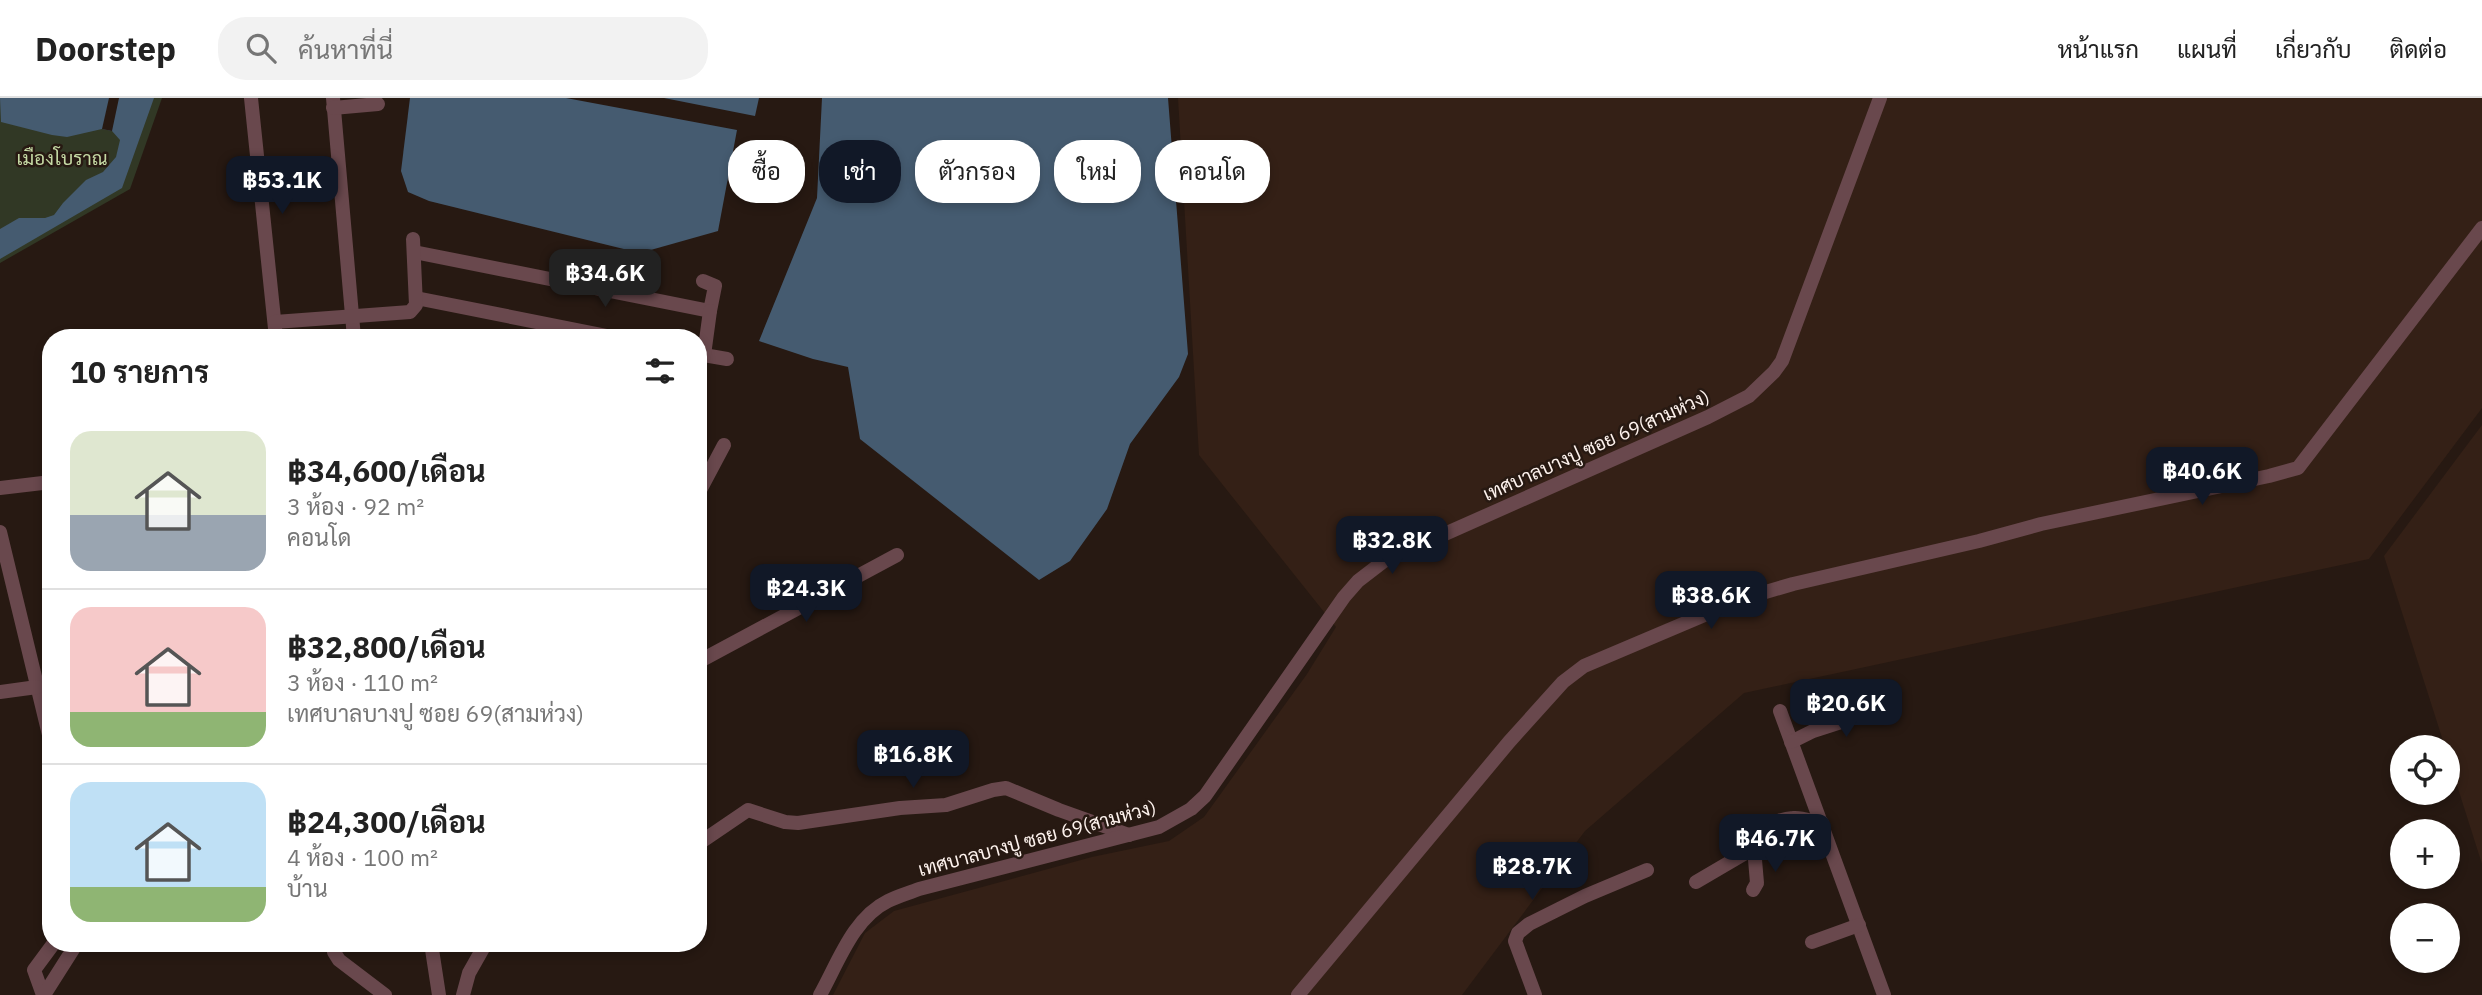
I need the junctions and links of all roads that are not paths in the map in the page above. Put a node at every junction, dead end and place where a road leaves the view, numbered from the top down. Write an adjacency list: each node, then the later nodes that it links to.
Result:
1 (251, 98): 10 (street)
2 (1880, 98): 31 (street, เทศบาลบางปู ซอย 69(สามห่วง))
3 (333, 103): 4 (street); 9 (street)
4 (378, 104)
5 (2482, 228): 49 (street)
6 (703, 281): 8 (street)
7 (416, 299): 8 (street); 9 (street); 13 (street)
8 (710, 311): 14 (street)
9 (352, 315): 10 (street); 12 (street)
10 (275, 322): 11 (street)
11 (275, 329)
12 (354, 329)
13 (571, 329)
14 (706, 329)
15 (707, 355): 16 (street)
16 (727, 359)
17 (724, 445): 18 (street)
18 (707, 477)
19 (42, 483): 20 (street)
20 (0, 488)
21 (0, 532): 24 (street)
22 (897, 555): 23 (street)
23 (707, 657)
24 (37, 687): 25 (street); 27 (street)
25 (0, 692)
26 (1845, 703): 29 (street)
27 (42, 707)
28 (1780, 711): 29 (street)
29 (1791, 742): 30 (street)
30 (1822, 823): 33 (street); 37 (street)
31 (1130, 836): 32 (street); 48 (street, เทศบาลบางปู ซอย 69(สามห่วง))
32 (707, 838)
33 (1754, 848): 35 (street); 36 (street)
34 (1647, 870): 50 (street)
35 (1696, 882)
36 (1753, 890)
37 (1859, 925): 38 (street); 51 (street)
38 (1812, 942)
39 (47, 952): 44 (street)
40 (71, 952): 44 (street)
41 (334, 952): 45 (street)
42 (432, 952): 46 (street)
43 (481, 952): 47 (street)
44 (43, 995)
45 (385, 995)
46 (439, 995)
47 (463, 995)
48 (820, 995)
49 (1298, 995)
50 (1535, 995)
51 (1884, 995)

